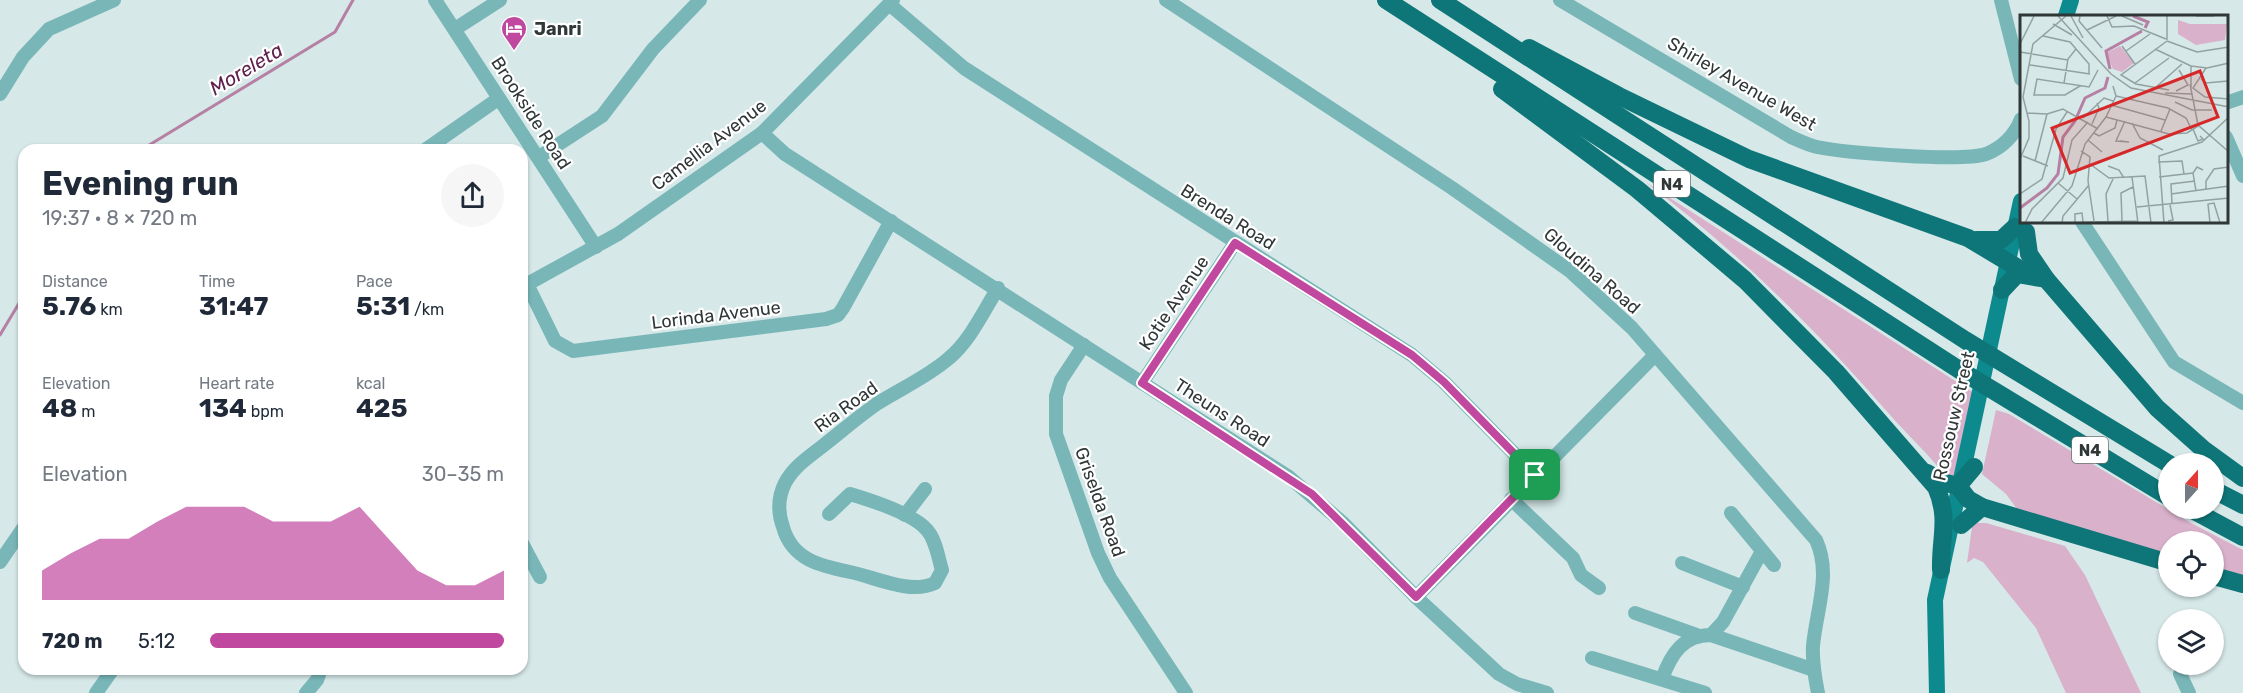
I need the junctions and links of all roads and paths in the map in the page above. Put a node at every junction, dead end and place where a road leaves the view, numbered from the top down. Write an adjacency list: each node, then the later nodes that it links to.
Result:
1 (114, 0): 16 (street)
2 (435, 0): 14 (street, Brookside Road)
3 (500, 0): 14 (street)
4 (700, 0): 24 (street)
5 (1166, 0): 39 (street, Gloudina Road)
6 (1440, 0): 12 (highway, N4)
7 (1560, 0): 20 (street, Shirley Avenue West)
8 (2001, 0): 15 (street)
9 (2071, 0): 13 (main road)
10 (1387, 1): 44 (highway); 48 (highway, N4)
11 (891, 2): 21 (street, Camellia Avenue); 30 (street, Brenda Road)
12 (1457, 13): 29 (highway); 42 (highway, N4)
13 (2066, 15)
14 (455, 29): 18 (street, Brookside Road)
15 (2020, 75)
16 (0, 94)
17 (2243, 97): 19 (street)
18 (498, 99): 23 (street); 24 (street, Brookside Road)
19 (2228, 102)
20 (2020, 121)
21 (762, 133): 26 (street, Theuns Road); 31 (street, Camellia Avenue)
22 (2228, 142): 25 (street)
23 (433, 144)
24 (539, 157): 31 (street, Brookside Road)
25 (2243, 176)
26 (891, 220): 35 (street, Theuns Road); 37 (street, Lorinda Avenue)
27 (2083, 224): 41 (street)
28 (2023, 227): 29 (highway); 32 (main road, Rossouw Street); 33 (highway)
29 (1968, 238): 32 (highway)
30 (1235, 243): 40 (street, Kotie Avenue); 45 (street, Brenda Road)
31 (596, 247): 34 (street, Camellia Avenue)
32 (2015, 268): 33 (highway); 36 (highway); 43 (main road, Rossouw Street)
33 (2046, 279): 46 (highway)
34 (528, 284)
35 (998, 288): 38 (street, Theuns Road); 55 (street, Ria Road)
36 (2002, 290): 50 (main road, Rossouw Street)
37 (528, 293)
38 (1084, 345): 40 (street, Theuns Road); 84 (street, Griselda Road)
39 (1655, 355): 45 (street); 77 (street, Gloudina Road)
40 (1142, 383): 72 (street, Theuns Road)
41 (2243, 403)
42 (2158, 457)
43 (1974, 467): 50 (highway)
44 (1921, 468): 50 (highway); 66 (highway)
45 (1535, 475): 51 (street)
46 (2243, 478)
47 (926, 489): 55 (street)
48 (2158, 490)
49 (2224, 495): 52 (highway)
50 (1969, 498): 57 (highway); 62 (highway); 66 (main road, Rossouw Street)
51 (1511, 499): 71 (street); 72 (street)
52 (2243, 505)
53 (1731, 513): 60 (street)
54 (829, 514): 55 (street)
55 (905, 515)
56 (2209, 519): 59 (highway)
57 (1961, 525): 75 (main road, Rossouw Street)
58 (18, 536): 63 (street)
59 (2243, 537)
60 (1762, 551): 65 (street); 70 (street)
61 (528, 554): 67 (street)
62 (2158, 559)
63 (0, 562)
64 (1682, 563): 70 (street)
65 (1774, 565)
66 (1941, 570): 75 (main road, Rossouw Street)
67 (540, 577)
68 (2224, 579): 69 (highway)
69 (2243, 584)
70 (1743, 587): 74 (street)
71 (1599, 588)
72 (1416, 597): 85 (street, Theuns Road)
73 (1635, 613): 74 (street)
74 (1704, 635): 77 (street); 80 (street)
75 (1935, 640): 88 (main road, Rossouw Street)
76 (1592, 658): 80 (street)
77 (1814, 670): 87 (street, Gloudina Road)
78 (109, 675): 82 (street)
79 (2180, 675): 89 (street)
80 (1662, 679): 86 (street)
81 (320, 681): 83 (street)
82 (96, 693)
83 (306, 693)
84 (1186, 693)
85 (1547, 693)
86 (1705, 693)
87 (1818, 693)
88 (1937, 693)
89 (2189, 693)

